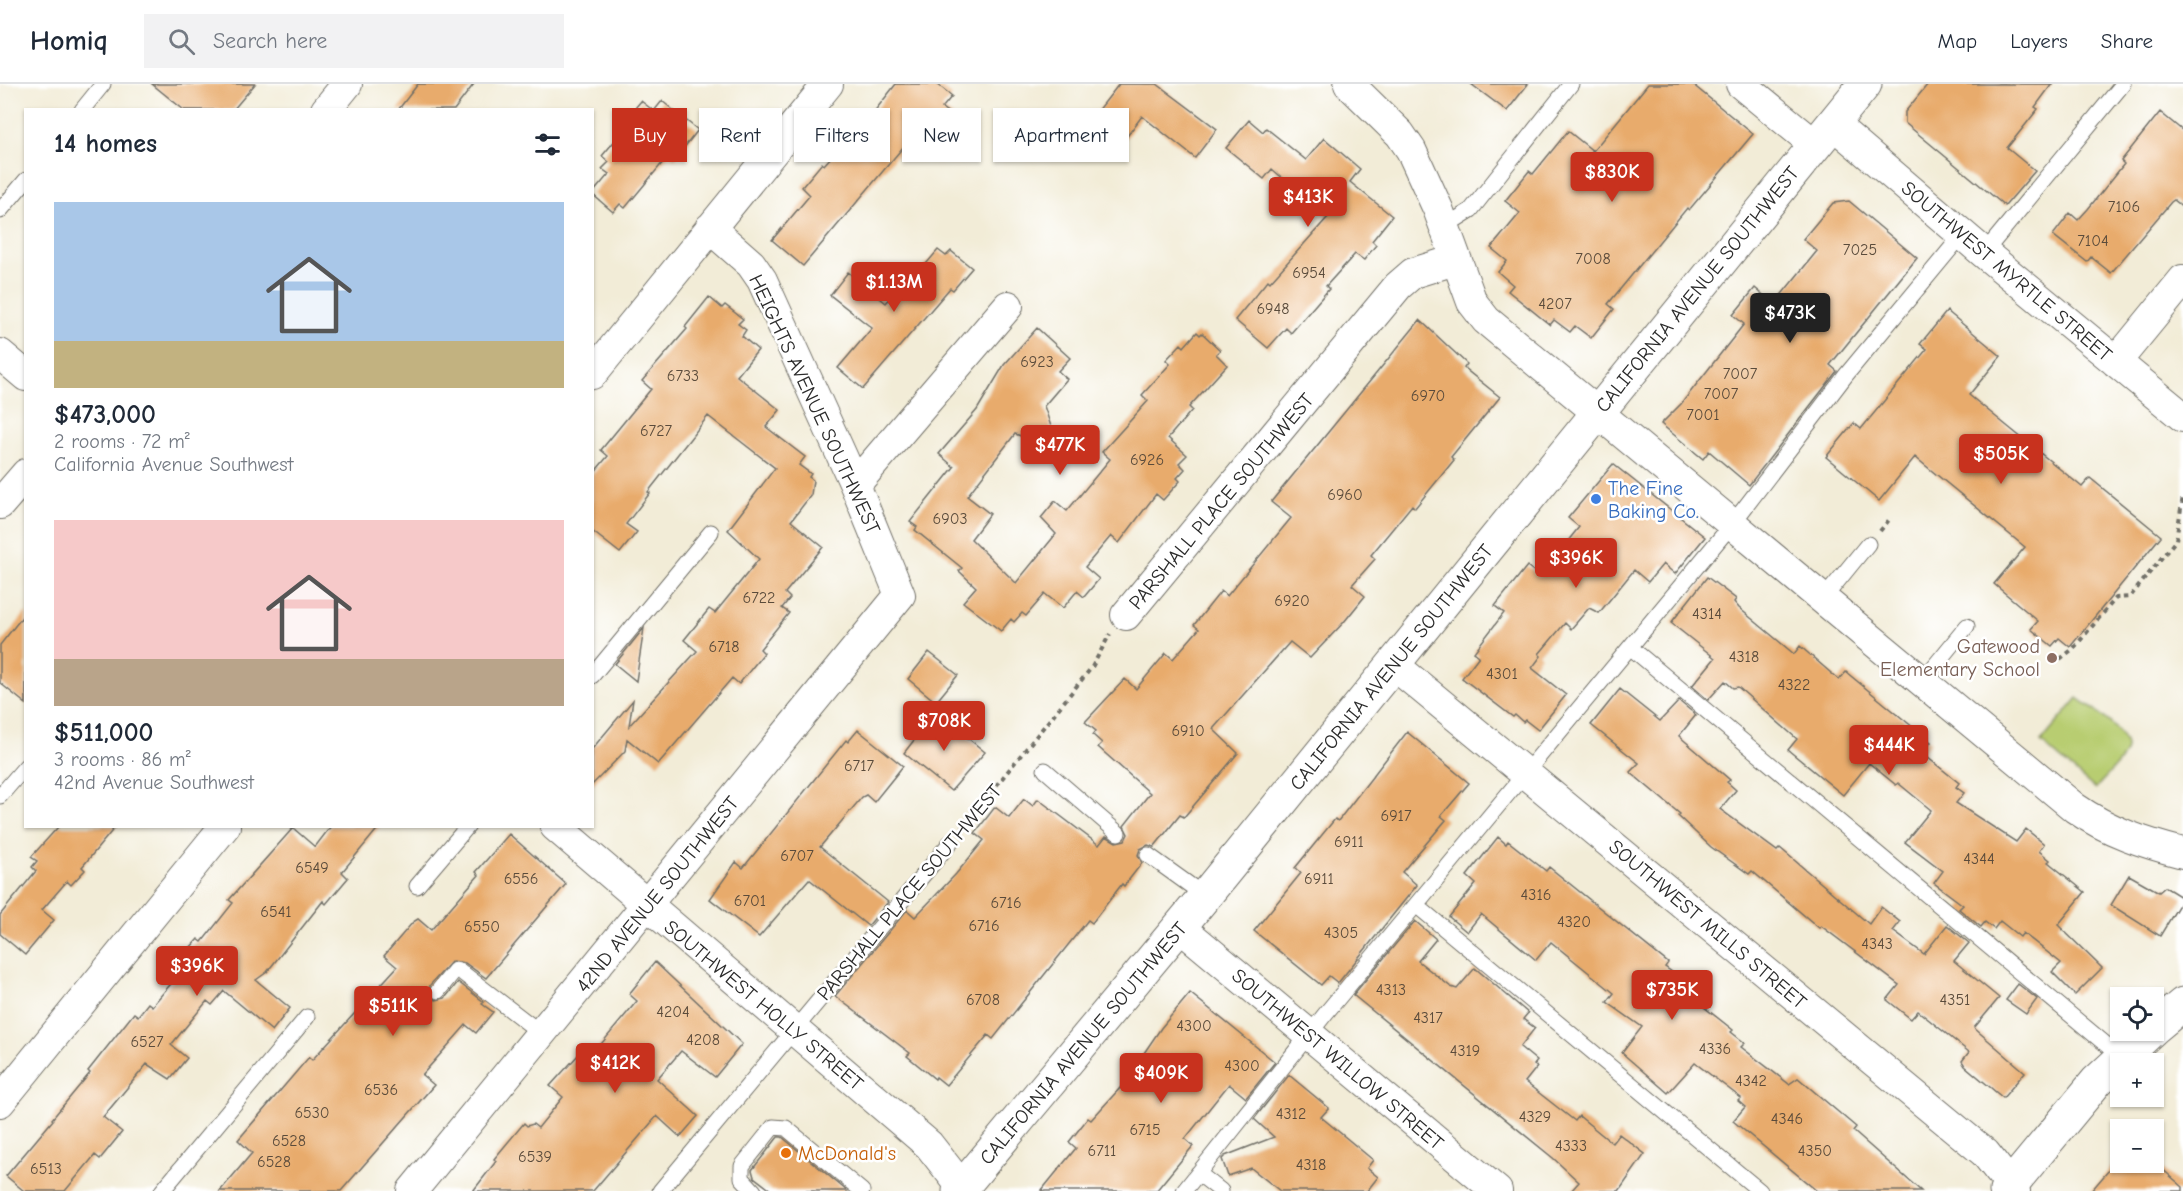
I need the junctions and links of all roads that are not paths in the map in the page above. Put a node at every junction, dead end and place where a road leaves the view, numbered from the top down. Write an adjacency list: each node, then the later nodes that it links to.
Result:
1 (103, 84): 9 (lane)
2 (346, 84): 10 (street)
3 (828, 84): 15 (street)
4 (1349, 84): 14 (street)
5 (1571, 84): 14 (lane)
6 (1742, 84): 11 (street, SOUTHWEST MYRTLE STREET)
7 (1865, 84): 11 (main road, CALIFORNIA AVENUE SOUTHWEST)
8 (2123, 84): 16 (lane)
9 (84, 108)
10 (328, 108)
11 (1823, 134): 16 (street, SOUTHWEST MYRTLE STREET); 24 (main road, CALIFORNIA AVENUE SOUTHWEST)
12 (24, 182): 13 (lane)
13 (0, 211)
14 (1444, 227): 17 (street)
15 (710, 228): 22 (street); 27 (street, HEIGHTS AVENUE SOUTHWEST)
16 (1973, 244): 21 (street, SOUTHWEST MYRTLE STREET); 29 (lane)
17 (1455, 260): 24 (street); 34 (street, PARSHALL PLACE SOUTHWEST)
18 (2183, 280): 21 (street)
19 (1008, 306): 27 (street)
20 (0, 354): 23 (street)
21 (2116, 362): 25 (street, SOUTHWEST MYRTLE STREET)
22 (594, 372)
23 (24, 374)
24 (1599, 411): 29 (street); 37 (main road, CALIFORNIA AVENUE SOUTHWEST)
25 (2183, 417)
26 (24, 476): 28 (street)
27 (855, 485): 32 (street, HEIGHTS AVENUE SOUTHWEST)
28 (0, 504)
29 (1733, 523): 33 (street); 36 (lane)
30 (711, 532): 38 (lane)
31 (1868, 544): 33 (lane)
32 (900, 595): 54 (street, 42ND AVENUE SOUTHWEST)
33 (1824, 598): 39 (street)
34 (1126, 615)
35 (1967, 626): 39 (lane)
36 (1630, 647): 42 (lane); 64 (lane)
37 (1394, 665): 42 (street, SOUTHWEST MILLS STREET); 52 (main road, CALIFORNIA AVENUE SOUTHWEST)
38 (594, 674)
39 (1923, 680): 49 (street)
40 (24, 768): 43 (lane)
41 (1045, 770): 47 (lane)
42 (1526, 774): 53 (lane); 69 (street, SOUTHWEST MILLS STREET)
43 (0, 796)
44 (223, 828): 67 (street)
45 (466, 828): 51 (lane)
46 (557, 828): 54 (street, SOUTHWEST HOLLY STREET)
47 (1118, 833)
48 (950, 843): 60 (lane, PARSHALL PLACE SOUTHWEST)
49 (2183, 853)
50 (1148, 855): 52 (lane)
51 (417, 886)
52 (1205, 896): 55 (main road, CALIFORNIA AVENUE SOUTHWEST)
53 (1416, 905): 62 (lane); 79 (lane)
54 (648, 906): 60 (street, SOUTHWEST HOLLY STREET); 61 (street, 42ND AVENUE SOUTHWEST)
55 (1180, 927): 62 (street, SOUTHWEST WILLOW STREET); 70 (main road, CALIFORNIA AVENUE SOUTHWEST)
56 (438, 990): 61 (lane)
57 (2183, 1004): 59 (main road)
58 (307, 1017): 71 (lane)
59 (2164, 1020)
60 (794, 1030): 70 (street, SOUTHWEST HOLLY STREET); 73 (lane, PARSHALL PLACE SOUTHWEST)
61 (542, 1034): 72 (street, 42ND AVENUE SOUTHWEST)
62 (1309, 1034): 68 (lane); 78 (street, SOUTHWEST WILLOW STREET)
63 (2139, 1041): 65 (main road)
64 (2116, 1053)
65 (2126, 1053)
66 (2110, 1068): 69 (main road)
67 (0, 1102)
68 (1198, 1173): 76 (lane); 77 (lane)
69 (2010, 1189)
70 (962, 1190)
71 (162, 1191)
72 (412, 1191)
73 (660, 1191)
74 (754, 1191): 75 (lane)
75 (862, 1191)
76 (1184, 1191)
77 (1221, 1191)
78 (1497, 1191)
79 (1760, 1191)

